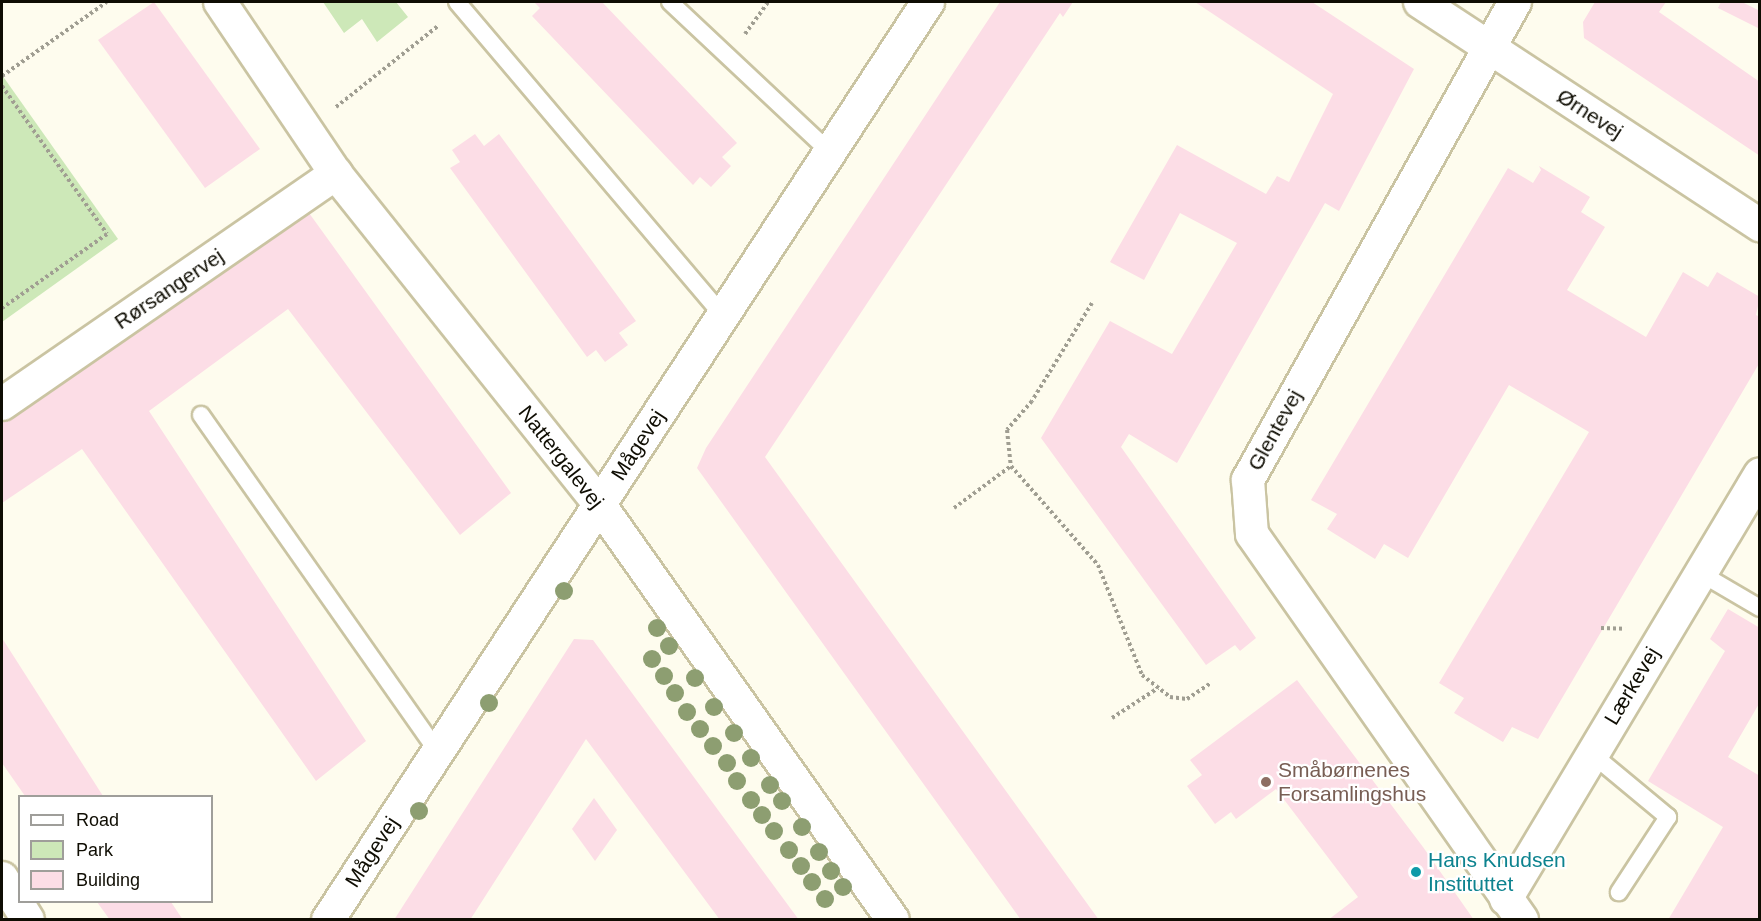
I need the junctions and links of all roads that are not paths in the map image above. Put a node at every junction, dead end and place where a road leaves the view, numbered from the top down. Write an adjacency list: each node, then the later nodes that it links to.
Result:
1 (220, 2): 9 (street, Nattergalevej)
2 (670, 2): 8 (lane)
3 (928, 2): 8 (street, Mågevej)
4 (1420, 2): 7 (street, Ørnevej)
5 (1515, 2): 7 (street, Glentevej)
6 (462, 3): 11 (lane)
7 (1486, 46): 10 (street, Ørnevej); 22 (street, Glentevej)
8 (831, 153): 11 (street, Mågevej)
9 (336, 174): 12 (street, Rørsangervej); 15 (street, Nattergalevej)
10 (1760, 225)
11 (723, 316): 15 (street, Mågevej)
12 (2, 404)
13 (201, 415): 18 (lane)
14 (1760, 474): 16 (street, Lærkevej)
15 (598, 504): 18 (street, Mågevej); 25 (street, Nattergalevej)
16 (1700, 573): 17 (lane); 19 (street, Lærkevej)
17 (1760, 608)
18 (437, 751): 24 (street, Mågevej)
19 (1592, 754): 21 (lane); 22 (street, Lærkevej)
20 (2, 878): 23 (street)
21 (1619, 892)
22 (1514, 909)
23 (28, 920)
24 (328, 920)
25 (893, 920)

